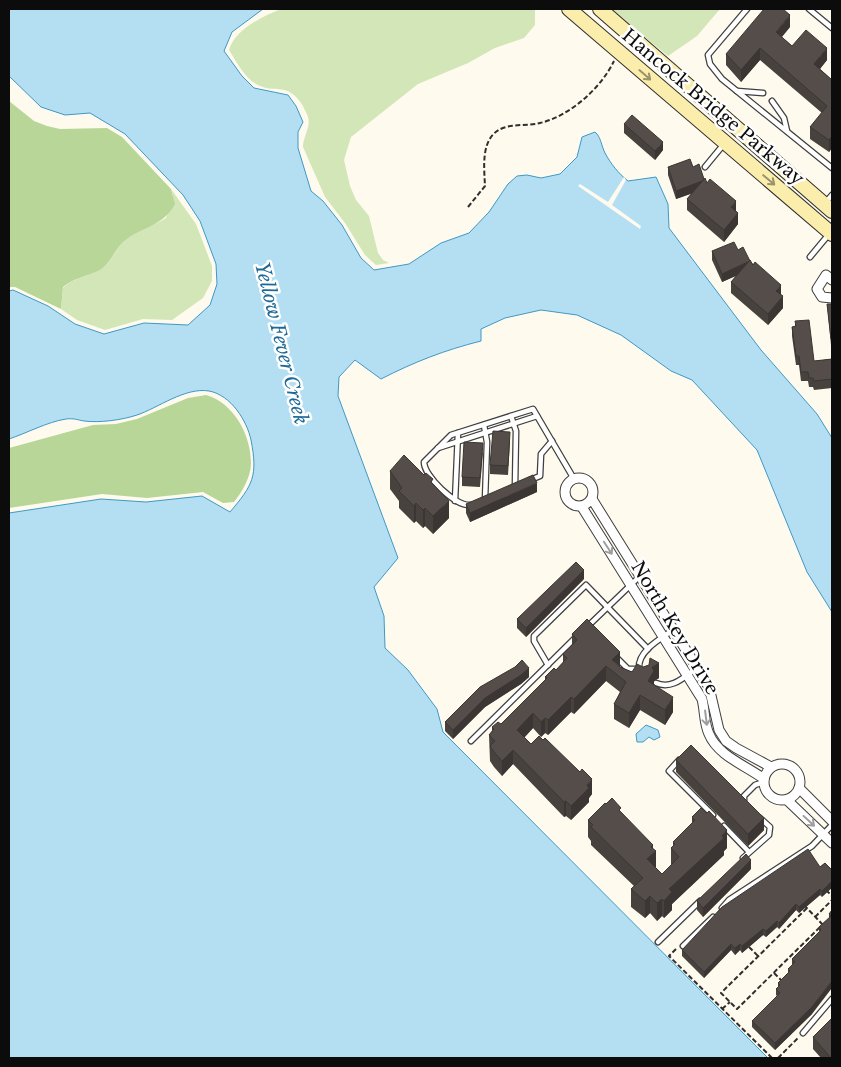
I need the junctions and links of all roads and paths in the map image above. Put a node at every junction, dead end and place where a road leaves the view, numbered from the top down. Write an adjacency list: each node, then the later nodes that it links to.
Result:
1 (569, 9): 7 (main road, Hancock Bridge Parkway)
2 (600, 9): 6 (main road, Hancock Bridge Parkway)
3 (747, 9): 8 (lane)
4 (809, 9): 5 (lane)
5 (832, 28)
6 (632, 35): 7 (main road); 15 (main road, Hancock Bridge Parkway)
7 (618, 52): 12 (main road, Hancock Bridge Parkway, one-way to 12); 16 (path)
8 (737, 91): 9 (lane); 11 (lane)
9 (763, 93)
10 (772, 101): 11 (lane)
11 (787, 131): 14 (lane)
12 (725, 143): 13 (lane); 17 (main road, Hancock Bridge Parkway, one-way to 17)
13 (705, 166)
14 (832, 168)
15 (830, 203)
16 (468, 207)
17 (831, 233): 18 (lane)
18 (810, 257)
19 (832, 280): 20 (street)
20 (832, 298)
21 (511, 416): 22 (lane); 23 (lane); 24 (lane)
22 (537, 416): 23 (lane); 28 (lane)
23 (514, 424): 26 (lane); 31 (lane)
24 (484, 425): 25 (lane); 26 (lane)
25 (458, 433): 27 (lane); 29 (lane)
26 (485, 433): 27 (lane); 35 (lane)
27 (459, 441): 29 (lane); 36 (lane)
28 (552, 441): 30 (lane); 31 (lane)
29 (437, 448): 36 (lane)
30 (574, 479): 34 (street); 39 (street)
31 (515, 487): 32 (lane)
32 (507, 490)
33 (492, 496): 35 (lane)
34 (592, 499): 39 (street); 40 (street, North Key Drive)
35 (485, 500): 37 (lane)
36 (455, 501): 38 (lane)
37 (479, 502)
38 (474, 504)
39 (582, 507): 41 (street, North Key Drive, one-way to 41)
40 (639, 577): 41 (lane); 44 (street, North Key Drive)
41 (630, 584): 42 (lane); 46 (street, North Key Drive)
42 (606, 607): 43 (lane); 47 (lane); 49 (lane)
43 (587, 627): 45 (lane); 49 (lane)
44 (672, 630): 46 (lane); 50 (street, North Key Drive)
45 (593, 633)
46 (664, 636): 47 (lane); 51 (street, North Key Drive)
47 (648, 649): 48 (lane)
48 (611, 652)
49 (548, 665): 53 (lane)
50 (697, 668): 51 (lane); 55 (street, North Key Drive)
51 (688, 674): 52 (lane); 56 (street, North Key Drive, one-way to 56)
52 (656, 683)
53 (471, 742)
54 (685, 755): 65 (lane)
55 (772, 767): 56 (street); 57 (street)
56 (764, 781): 58 (lane); 59 (street)
57 (799, 788): 59 (street); 61 (street)
58 (737, 796)
59 (786, 800): 63 (street, one-way to 63)
60 (758, 815): 65 (lane)
61 (832, 821)
62 (832, 825): 63 (lane)
63 (824, 835): 64 (street); 77 (lane)
64 (832, 843)
65 (749, 852): 66 (lane)
66 (740, 861)
67 (825, 889): 69 (path)
68 (706, 895): 75 (lane)
69 (832, 898): 72 (path)
70 (802, 904): 71 (path)
71 (807, 908): 72 (path); 78 (path)
72 (815, 917): 73 (path)
73 (823, 925): 74 (path); 79 (path)
74 (828, 930)
75 (658, 942)
76 (746, 943): 78 (path)
77 (683, 946): 83 (path)
78 (758, 957): 82 (path)
79 (774, 973): 80 (path); 82 (path)
80 (787, 986)
81 (832, 999): 84 (lane)
82 (730, 1002): 83 (path)
83 (722, 1009): 85 (path)
84 (803, 1033): 86 (path)
85 (772, 1058)
86 (778, 1058)

